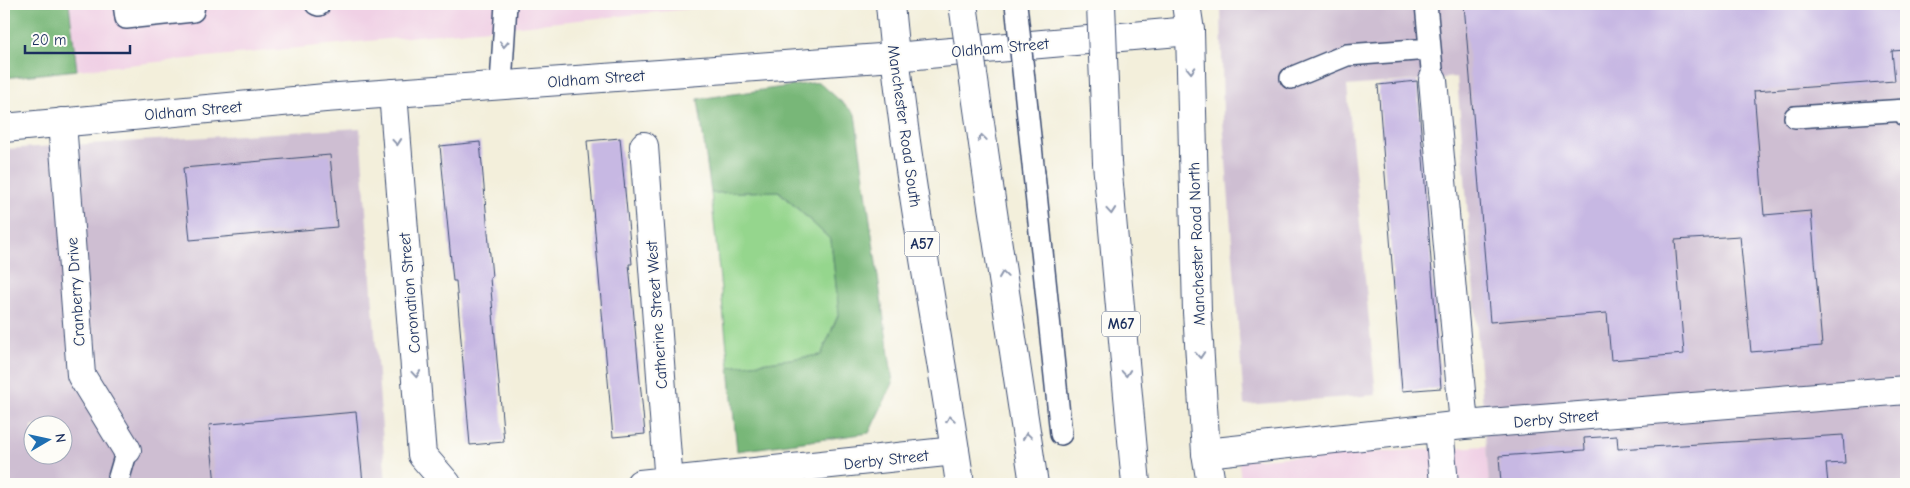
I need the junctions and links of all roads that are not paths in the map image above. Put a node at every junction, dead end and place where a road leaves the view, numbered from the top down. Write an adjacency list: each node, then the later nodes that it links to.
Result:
1 (124, 4): 2 (lane)
2 (194, 4)
3 (506, 4): 16 (lane, one-way to 16)
4 (890, 4): 13 (main road, Manchester Road South / A57)
5 (963, 4): 35 (main road, one-way to 5, bridge)
6 (1016, 4): 26 (lane, bridge)
7 (1088, 4): 23 (lane, bridge)
8 (1101, 4): 23 (main road, M67, bridge)
9 (1186, 4): 11 (main road, Manchester Road North)
10 (1426, 4): 12 (lane)
11 (1190, 31): 13 (main road, Oldham Street); 29 (main road, Manchester Road North, one-way to 29)
12 (1430, 49): 14 (lane); 15 (lane)
13 (894, 57): 16 (main road, Oldham Street); 28 (main road, Manchester Road South / A57, one-way to 13)
14 (1291, 78)
15 (1433, 80): 25 (main road)
16 (501, 84): 17 (main road, Oldham Street)
17 (393, 93): 20 (main road, Oldham Street); 32 (main road, Coronation Street, one-way to 32)
18 (1906, 116): 19 (lane)
19 (1794, 117)
20 (62, 122): 21 (main road, Oldham Street); 27 (main road, Cranberry Drive)
21 (4, 128)
22 (644, 146): 30 (main road, Catherine Street West)
23 (1107, 163): 36 (main road, M67, one-way to 36)
24 (1906, 390): 25 (main road, Derby Street)
25 (1451, 426): 29 (main road, Derby Street); 38 (main road)
26 (1061, 434)
27 (127, 450): 31 (lane)
28 (955, 451): 30 (main road, Derby Street); 34 (main road, Manchester Road South / A57)
29 (1206, 453): 37 (main road, Manchester Road North)
30 (669, 483): 33 (main road)
31 (117, 484)
32 (447, 484)
33 (640, 484)
34 (960, 484)
35 (1034, 484)
36 (1136, 484)
37 (1211, 484)
38 (1444, 484)

